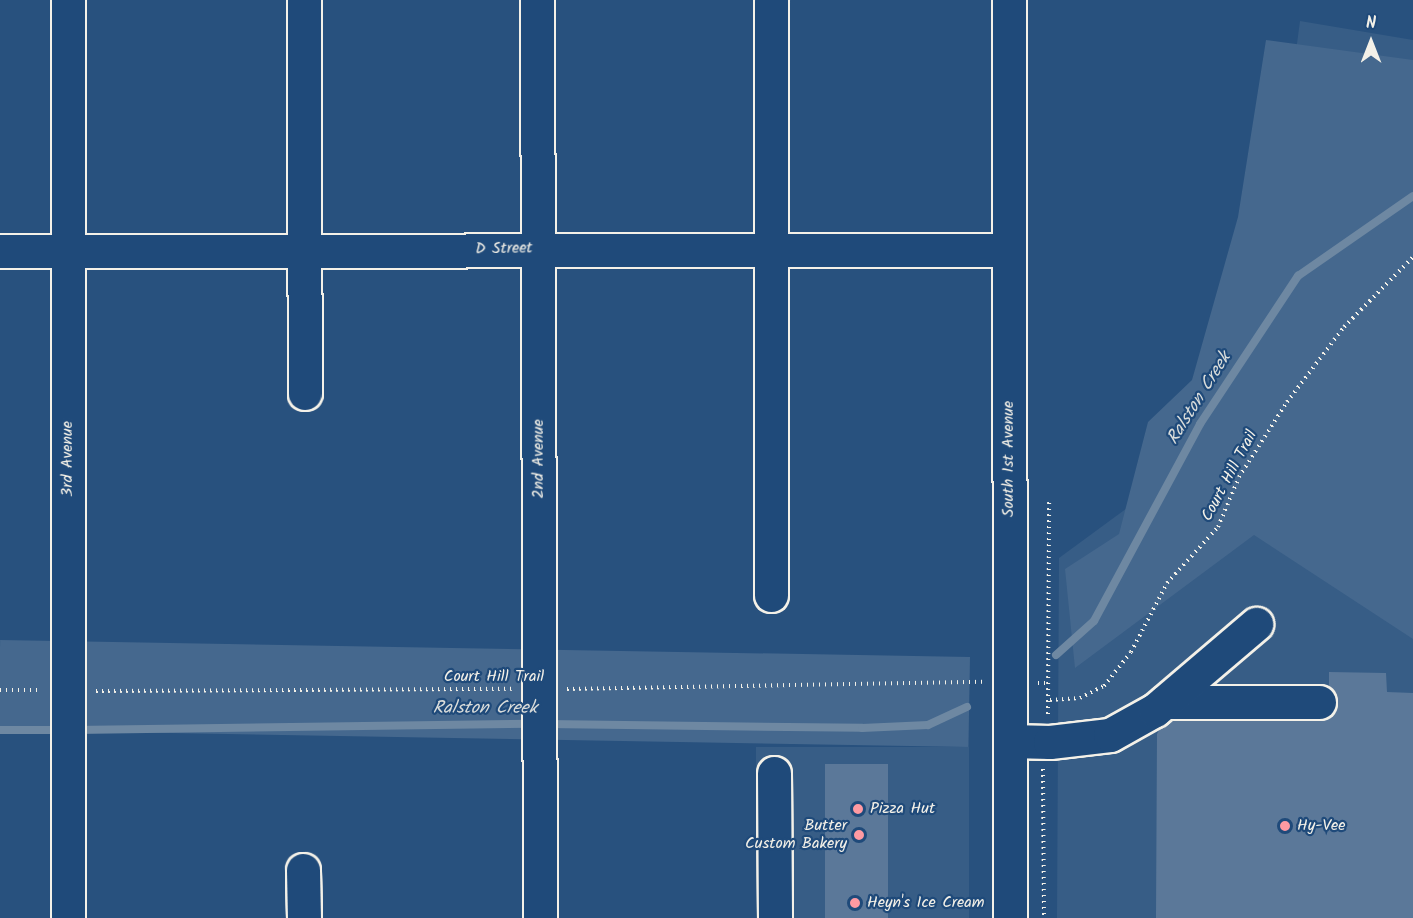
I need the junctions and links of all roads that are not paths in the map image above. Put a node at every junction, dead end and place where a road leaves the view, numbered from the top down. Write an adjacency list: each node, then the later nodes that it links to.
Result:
1 (68, 0): 11 (street, 3rd Avenue)
2 (304, 0): 10 (street)
3 (537, 0): 6 (street, 2nd Avenue)
4 (771, 0): 7 (street)
5 (1009, 0): 8 (street, South 1st Avenue)
6 (538, 249): 7 (street, D Street); 10 (street, D Street); 22 (street, 2nd Avenue)
7 (773, 249): 8 (street, D Street); 13 (street)
8 (1009, 250): 17 (street, South 1st Avenue)
9 (0, 251): 11 (street, D Street)
10 (304, 251): 11 (street, D Street); 12 (street)
11 (68, 252): 20 (street, 3rd Avenue)
12 (305, 393)
13 (771, 595)
14 (1256, 624): 15 (street)
15 (1165, 702): 16 (street); 17 (street)
16 (1319, 702)
17 (1010, 741): 24 (street, South 1st Avenue)
18 (774, 773): 23 (street)
19 (303, 870): 21 (street)
20 (68, 918)
21 (304, 918)
22 (540, 918)
23 (775, 918)
24 (1010, 918)

